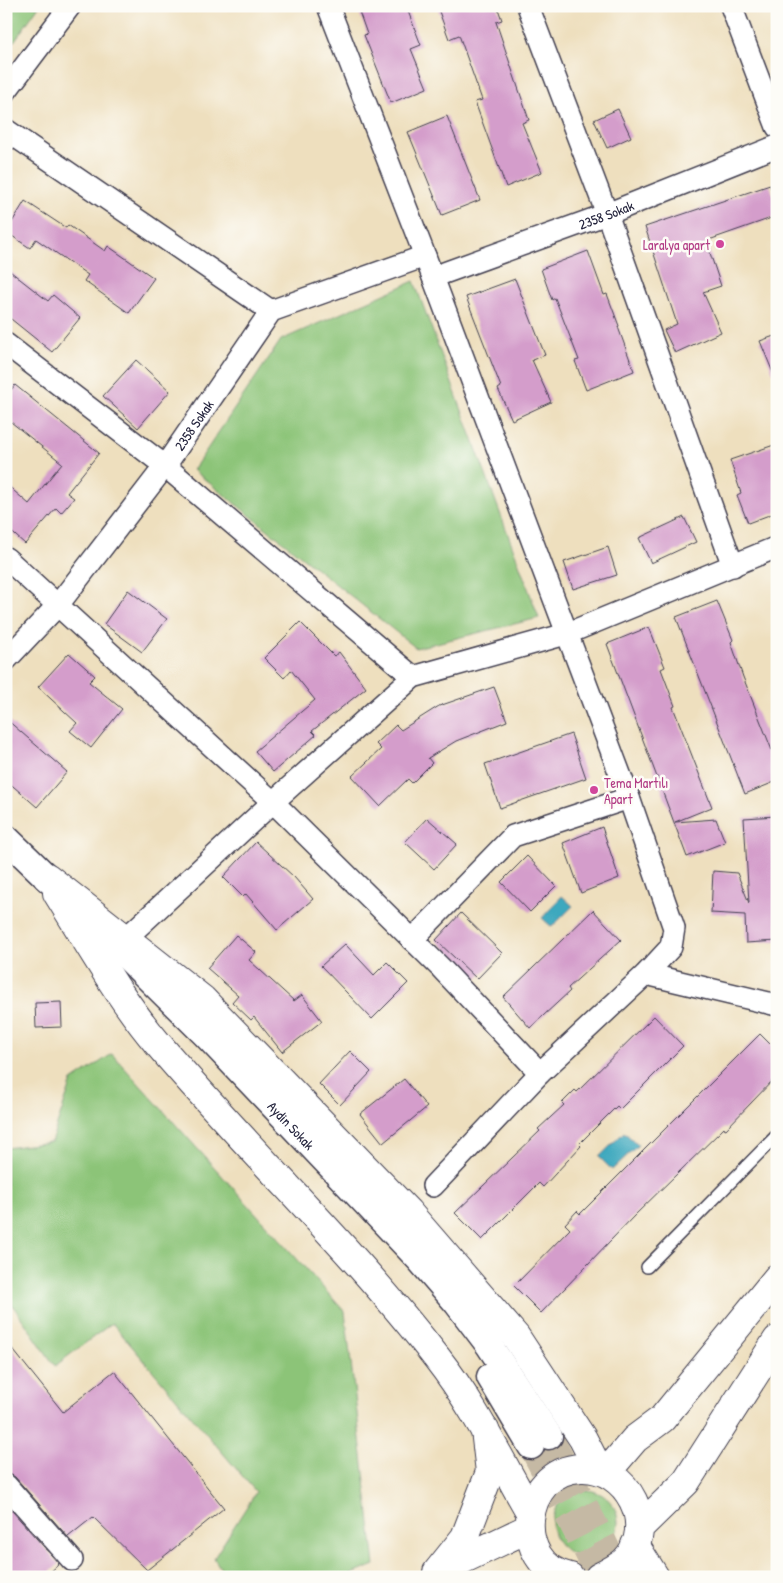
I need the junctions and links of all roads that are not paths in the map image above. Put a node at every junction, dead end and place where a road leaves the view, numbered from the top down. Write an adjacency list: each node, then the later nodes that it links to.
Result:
1 (70, 6): 5 (street)
2 (328, 6): 10 (street)
3 (528, 6): 9 (street)
4 (731, 6): 6 (street)
5 (6, 90)
6 (777, 127)
7 (6, 130): 12 (street)
8 (777, 146): 9 (street, 2358 Sokak)
9 (607, 214): 11 (street, 2358 Sokak); 17 (street)
10 (425, 256): 11 (street); 12 (street)
11 (433, 277): 19 (street)
12 (271, 311): 14 (street, 2358 Sokak)
13 (6, 344): 14 (street)
14 (165, 466): 18 (street, 2358 Sokak); 21 (street)
15 (777, 547): 17 (street)
16 (6, 558): 18 (street)
17 (733, 566): 19 (street)
18 (58, 605): 20 (street, 2358 Sokak); 23 (street)
19 (566, 634): 21 (street); 22 (street)
20 (6, 660)
21 (413, 677): 23 (street)
22 (629, 798): 27 (street); 28 (street)
23 (272, 802): 26 (street); 27 (street)
24 (6, 838): 25 (street, Aydin Sokak)
25 (47, 877): 26 (main road); 36 (main road); 37 (street, Aydin Sokak)
26 (125, 939): 38 (main road)
27 (412, 940): 30 (street)
28 (646, 974): 29 (street); 30 (street)
29 (777, 1005)
30 (540, 1073): 32 (street)
31 (777, 1135): 33 (lane)
32 (433, 1186)
33 (647, 1267)
34 (777, 1278): 38 (main road)
35 (777, 1340): 41 (main road)
36 (485, 1430): 40 (main road); 43 (main road)
37 (540, 1441)
38 (602, 1472): 40 (main road); 41 (main road)
39 (6, 1485): 42 (street)
40 (529, 1520): 43 (main road); 44 (main road)
41 (637, 1537): 45 (main road); 46 (main road)
42 (72, 1560)
43 (432, 1574)
44 (564, 1576)
45 (599, 1577)
46 (656, 1577)

